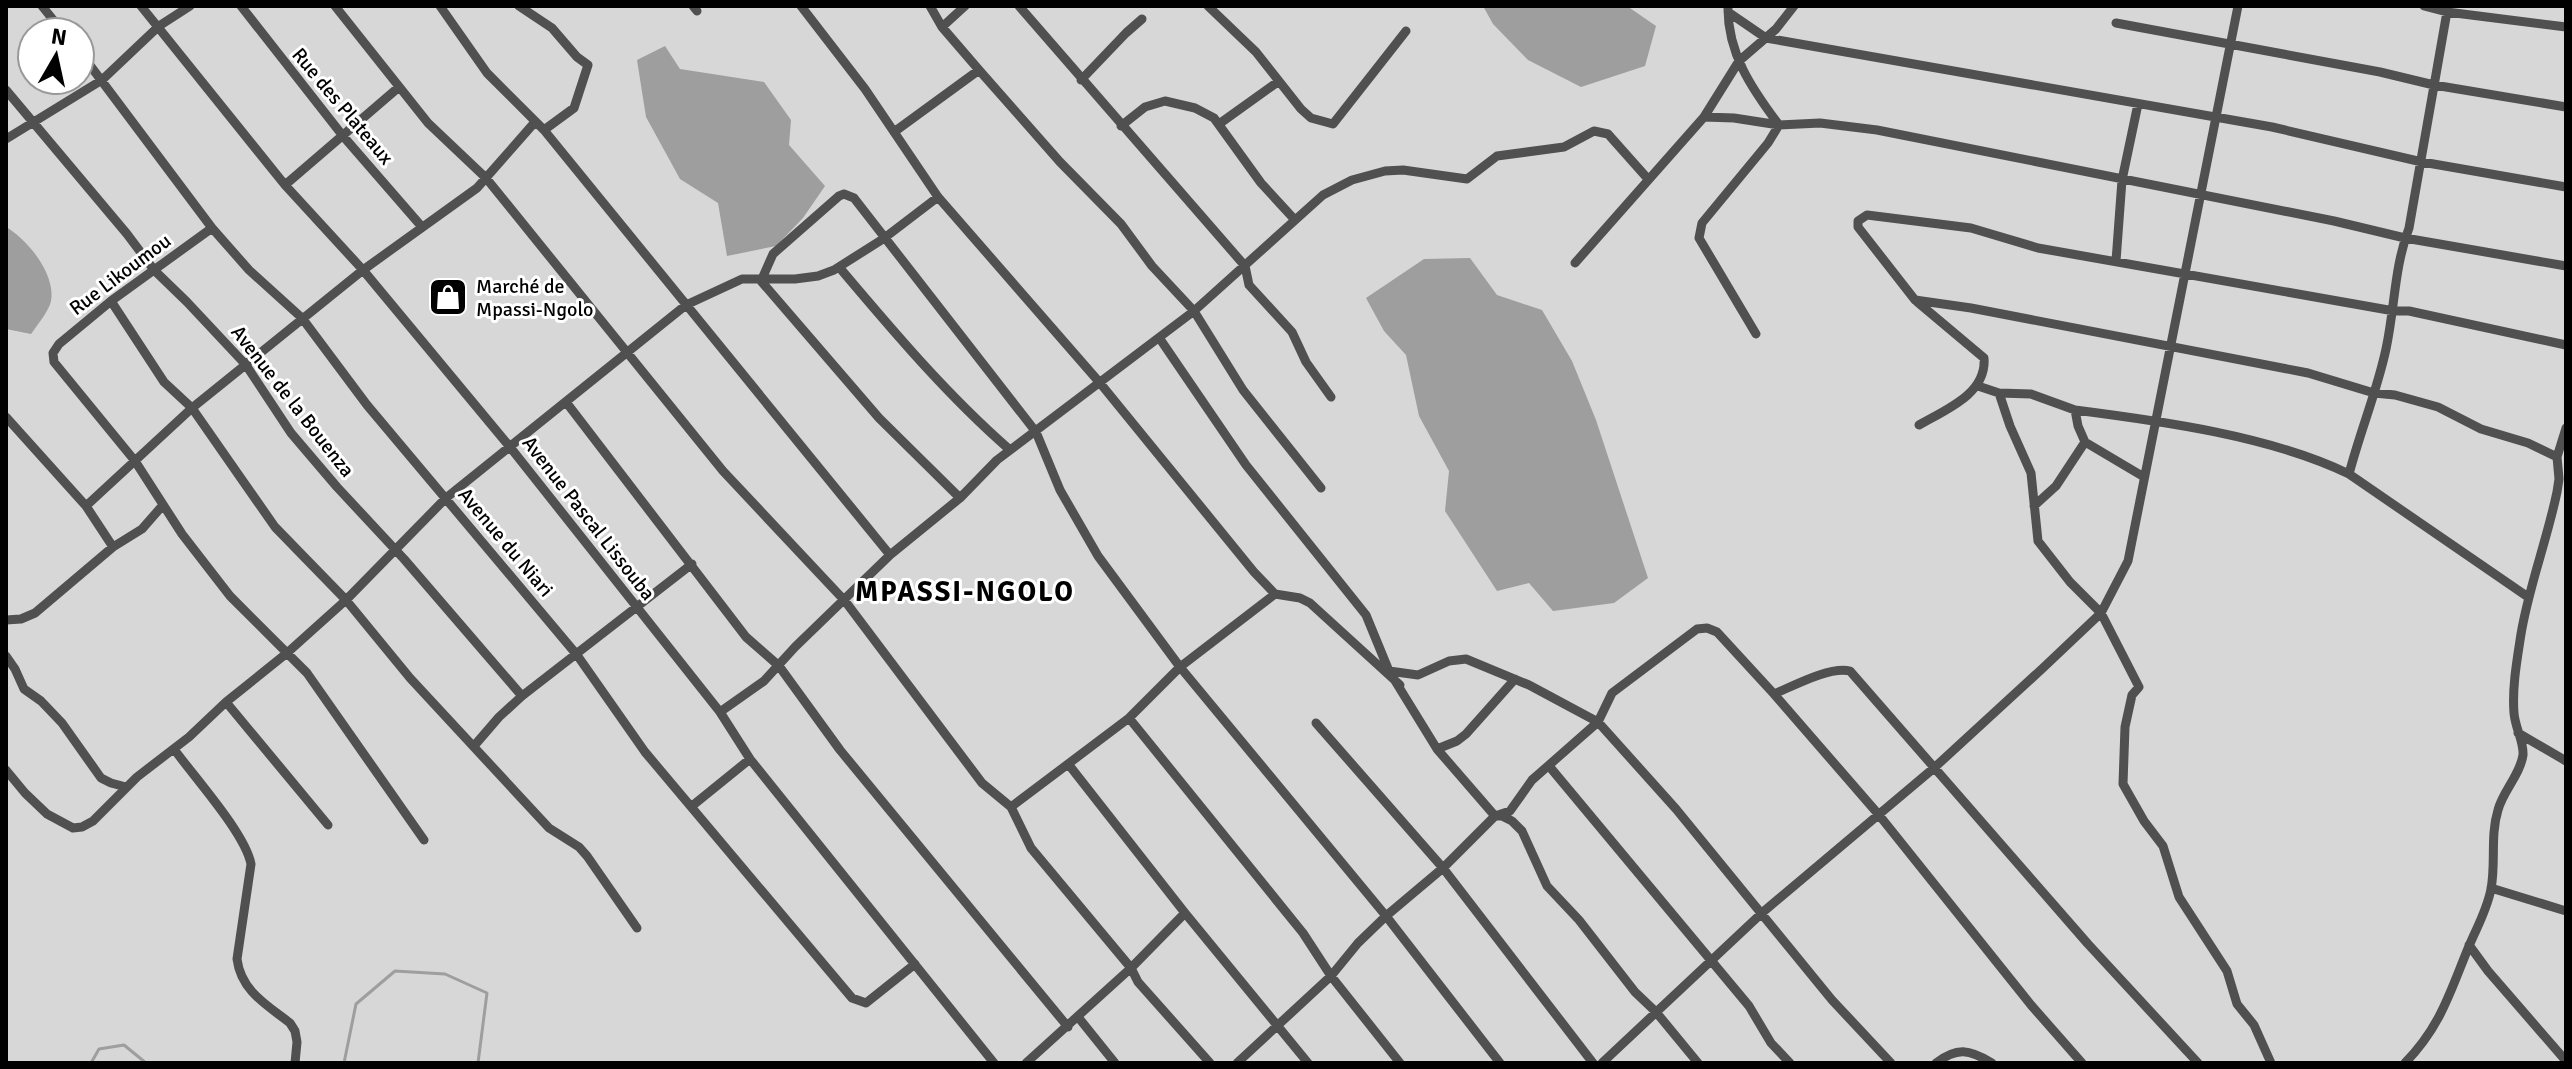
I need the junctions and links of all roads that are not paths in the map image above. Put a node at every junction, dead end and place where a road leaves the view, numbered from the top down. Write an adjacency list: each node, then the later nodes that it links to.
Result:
1 (141, 6): 19 (street, Avenue Pascal Lissouba)
2 (190, 6): 19 (street)
3 (241, 6): 45 (street, Rue des Plateaux)
4 (440, 6): 39 (street)
5 (519, 6): 43 (street)
6 (801, 6): 44 (street)
7 (930, 6): 20 (street)
8 (965, 6): 20 (street)
9 (1019, 6): 29 (street)
10 (1208, 6): 30 (street)
11 (1794, 6): 23 (street)
12 (2238, 6): 24 (street)
13 (2424, 6): 16 (street)
14 (339, 7): 32 (street)
15 (1728, 9): 23 (street); 25 (street)
16 (2448, 9): 21 (street); 31 (street)
17 (1142, 19): 29 (street)
18 (2116, 23): 24 (street)
19 (159, 26): 28 (street); 51 (street, Avenue Pascal Lissouba)
20 (942, 27): 26 (street)
21 (2566, 27)
22 (1406, 31): 30 (street)
23 (1766, 38): 25 (street); 34 (street)
24 (2231, 45): 31 (street); 37 (street)
25 (1739, 61): 36 (street); 41 (street)
26 (979, 70): 44 (street); 72 (street)
27 (96, 72): 28 (street, Avenue du Niari)
28 (102, 80): 38 (street); 57 (street, Avenue du Niari)
29 (1081, 80): 42 (street)
30 (1279, 81): 40 (street)
31 (2434, 85): 35 (street); 47 (street)
32 (399, 87): 45 (street); 48 (street)
33 (6, 90): 38 (street, Avenue de la Bouenza)
34 (2138, 104): 37 (street); 50 (street)
35 (2566, 107)
36 (1704, 117): 41 (street); 49 (street)
37 (2215, 119): 47 (street); 53 (street)
38 (31, 121): 46 (street); 65 (street, Avenue de la Bouenza)
39 (535, 122): 43 (street); 48 (street)
40 (1219, 124): 42 (street); 55 (street)
41 (1779, 125): 50 (street); 75 (street)
42 (1121, 126): 62 (street)
43 (544, 130): 71 (street)
44 (894, 132): 54 (street)
45 (343, 136): 51 (street); 56 (street, Rue des Plateaux)
46 (6, 139)
47 (2422, 162): 52 (street); 58 (street)
48 (486, 178): 56 (street); 79 (street)
49 (1648, 179): 55 (street); 61 (street)
50 (2122, 180): 53 (street); 60 (street)
51 (285, 185): 66 (street, Avenue Pascal Lissouba)
52 (2566, 187)
53 (2200, 196): 58 (street); 67 (street)
54 (938, 197): 59 (street); 81 (street)
55 (1295, 220): 62 (street)
56 (422, 227): 66 (street)
57 (212, 228): 65 (street, Rue Likoumou); 74 (street, Avenue du Niari)
58 (2405, 238): 63 (street); 73 (street)
59 (883, 239): 64 (street); 68 (street); 93 (street)
60 (2116, 261): 67 (street); 69 (street)
61 (1575, 263)
62 (1245, 266): 72 (street); 85 (street)
63 (2566, 266)
64 (839, 267): 68 (street); 96 (street)
65 (154, 270): 70 (street, Rue Likoumou); 80 (street, Avenue de la Bouenza)
66 (363, 270): 74 (street); 95 (street, Avenue Pascal Lissouba)
67 (2185, 273): 73 (street); 78 (street)
68 (761, 281): 71 (street); 103 (street)
69 (1915, 300): 78 (street); 82 (street)
70 (111, 301): 87 (street); 98 (street, Rue Likoumou)
71 (686, 305): 79 (street); 109 (street)
72 (1194, 311): 76 (street); 101 (street)
73 (2394, 311): 77 (street); 84 (street)
74 (302, 318): 80 (street); 102 (street, Avenue du Niari)
75 (1756, 334)
76 (1160, 339): 81 (street); 123 (street)
77 (2566, 345)
78 (2168, 347): 84 (street); 90 (street)
79 (625, 351): 86 (street); 114 (street)
80 (246, 365): 87 (street); 108 (street, Avenue de la Bouenza)
81 (1100, 383): 93 (street); 111 (street)
82 (1978, 386): 83 (street); 91 (street)
83 (1999, 393): 88 (street); 106 (street)
84 (2374, 393): 97 (street); 99 (street)
85 (1331, 397)
86 (566, 402): 95 (street); 110 (street)
87 (192, 408): 98 (street); 113 (street)
88 (2075, 410): 90 (street); 94 (street)
89 (6, 417): 105 (street)
90 (2155, 420): 99 (street); 100 (street)
91 (1919, 425)
92 (2566, 428): 97 (street)
93 (1036, 432): 96 (street); 122 (street)
94 (2085, 442): 100 (street); 106 (street)
95 (510, 447): 102 (street); 115 (street, Avenue Pascal Lissouba)
96 (1010, 450): 103 (street)
97 (2560, 455): 112 (street)
98 (135, 461): 104 (street); 105 (street)
99 (2349, 474): 112 (street)
100 (2144, 477): 116 (street)
101 (1321, 488)
102 (446, 498): 108 (street); 119 (street, Avenue du Niari)
103 (960, 498): 109 (street)
104 (163, 505): 107 (street); 118 (street)
105 (86, 506): 107 (street)
106 (2034, 506): 116 (street)
107 (113, 547): 117 (street)
108 (394, 551): 113 (street); 127 (street, Avenue de la Bouenza)
109 (890, 555): 114 (street)
110 (692, 564): 115 (street); 121 (street)
111 (1275, 594): 122 (street); 125 (street)
112 (2528, 597): 133 (street)
113 (346, 600): 118 (street); 134 (street)
114 (845, 601): 121 (street); 145 (street)
115 (636, 608): 119 (street); 129 (street, Avenue Pascal Lissouba)
116 (2101, 613): 141 (street); 185 (street)
117 (6, 620)
118 (287, 653): 128 (street); 149 (street)
119 (577, 655): 127 (street); 144 (street, Avenue du Niari)
120 (6, 656): 143 (street)
121 (779, 666): 129 (street); 165 (street)
122 (1180, 667): 130 (street); 155 (street)
123 (1389, 671): 124 (street); 125 (street)
124 (1515, 679): 131 (street); 136 (street)
125 (1400, 685): 136 (street)
126 (1774, 694): 131 (street); 141 (street); 146 (street)
127 (522, 696): 134 (street)
128 (226, 702): 135 (street); 148 (street)
129 (720, 712): 137 (street, Avenue Pascal Lissouba)
130 (1129, 718): 139 (street); 161 (street)
131 (1598, 722): 140 (street); 153 (street)
132 (1316, 723): 150 (street)
133 (2518, 733): 138 (street); 151 (street)
134 (474, 746): 156 (street)
135 (174, 749): 143 (street); 167 (street)
136 (1437, 749): 147 (street)
137 (750, 759): 144 (street); 159 (street, Avenue Pascal Lissouba)
138 (2566, 761)
139 (1069, 765): 145 (street); 154 (street)
140 (1549, 766): 147 (street); 158 (street)
141 (1934, 768): 146 (street); 184 (street)
142 (6, 770): 143 (street)
143 (126, 787)
144 (692, 806): 159 (street, Avenue du Niari)
145 (1011, 807): 160 (street)
146 (1879, 815): 153 (street); 183 (street)
147 (1495, 816): 150 (street); 162 (street)
148 (328, 825)
149 (424, 840)
150 (1443, 868): 155 (street); 176 (street)
151 (2491, 888): 152 (street); 157 (street)
152 (2566, 911)
153 (1763, 912): 158 (street); 180 (street)
154 (1185, 913): 160 (street); 164 (street)
155 (1386, 916): 161 (street); 175 (street)
156 (637, 928)
157 (2469, 945): 166 (street); 186 (street)
158 (1712, 961): 162 (street); 179 (street)
159 (915, 964): 168 (street, Avenue Pascal Lissouba)
160 (1131, 968): 163 (street); 171 (street)
161 (1331, 976): 164 (street); 174 (street)
162 (1656, 1012): 177 (street); 178 (street)
163 (1078, 1017): 165 (street); 170 (street)
164 (1278, 1025): 172 (street); 173 (street)
165 (1068, 1027): 169 (street)
166 (2566, 1061)
167 (295, 1063)
168 (994, 1063)
169 (1026, 1063)
170 (1115, 1063)
171 (1210, 1063)
172 (1237, 1063)
173 (1308, 1063)
174 (1400, 1063)
175 (1500, 1063)
176 (1593, 1063)
177 (1602, 1063)
178 (1698, 1063)
179 (1790, 1063)
180 (1891, 1063)
181 (1936, 1063): 182 (street)
182 (1992, 1063)
183 (2082, 1063)
184 (2198, 1063)
185 (2271, 1063)
186 (2405, 1063)

